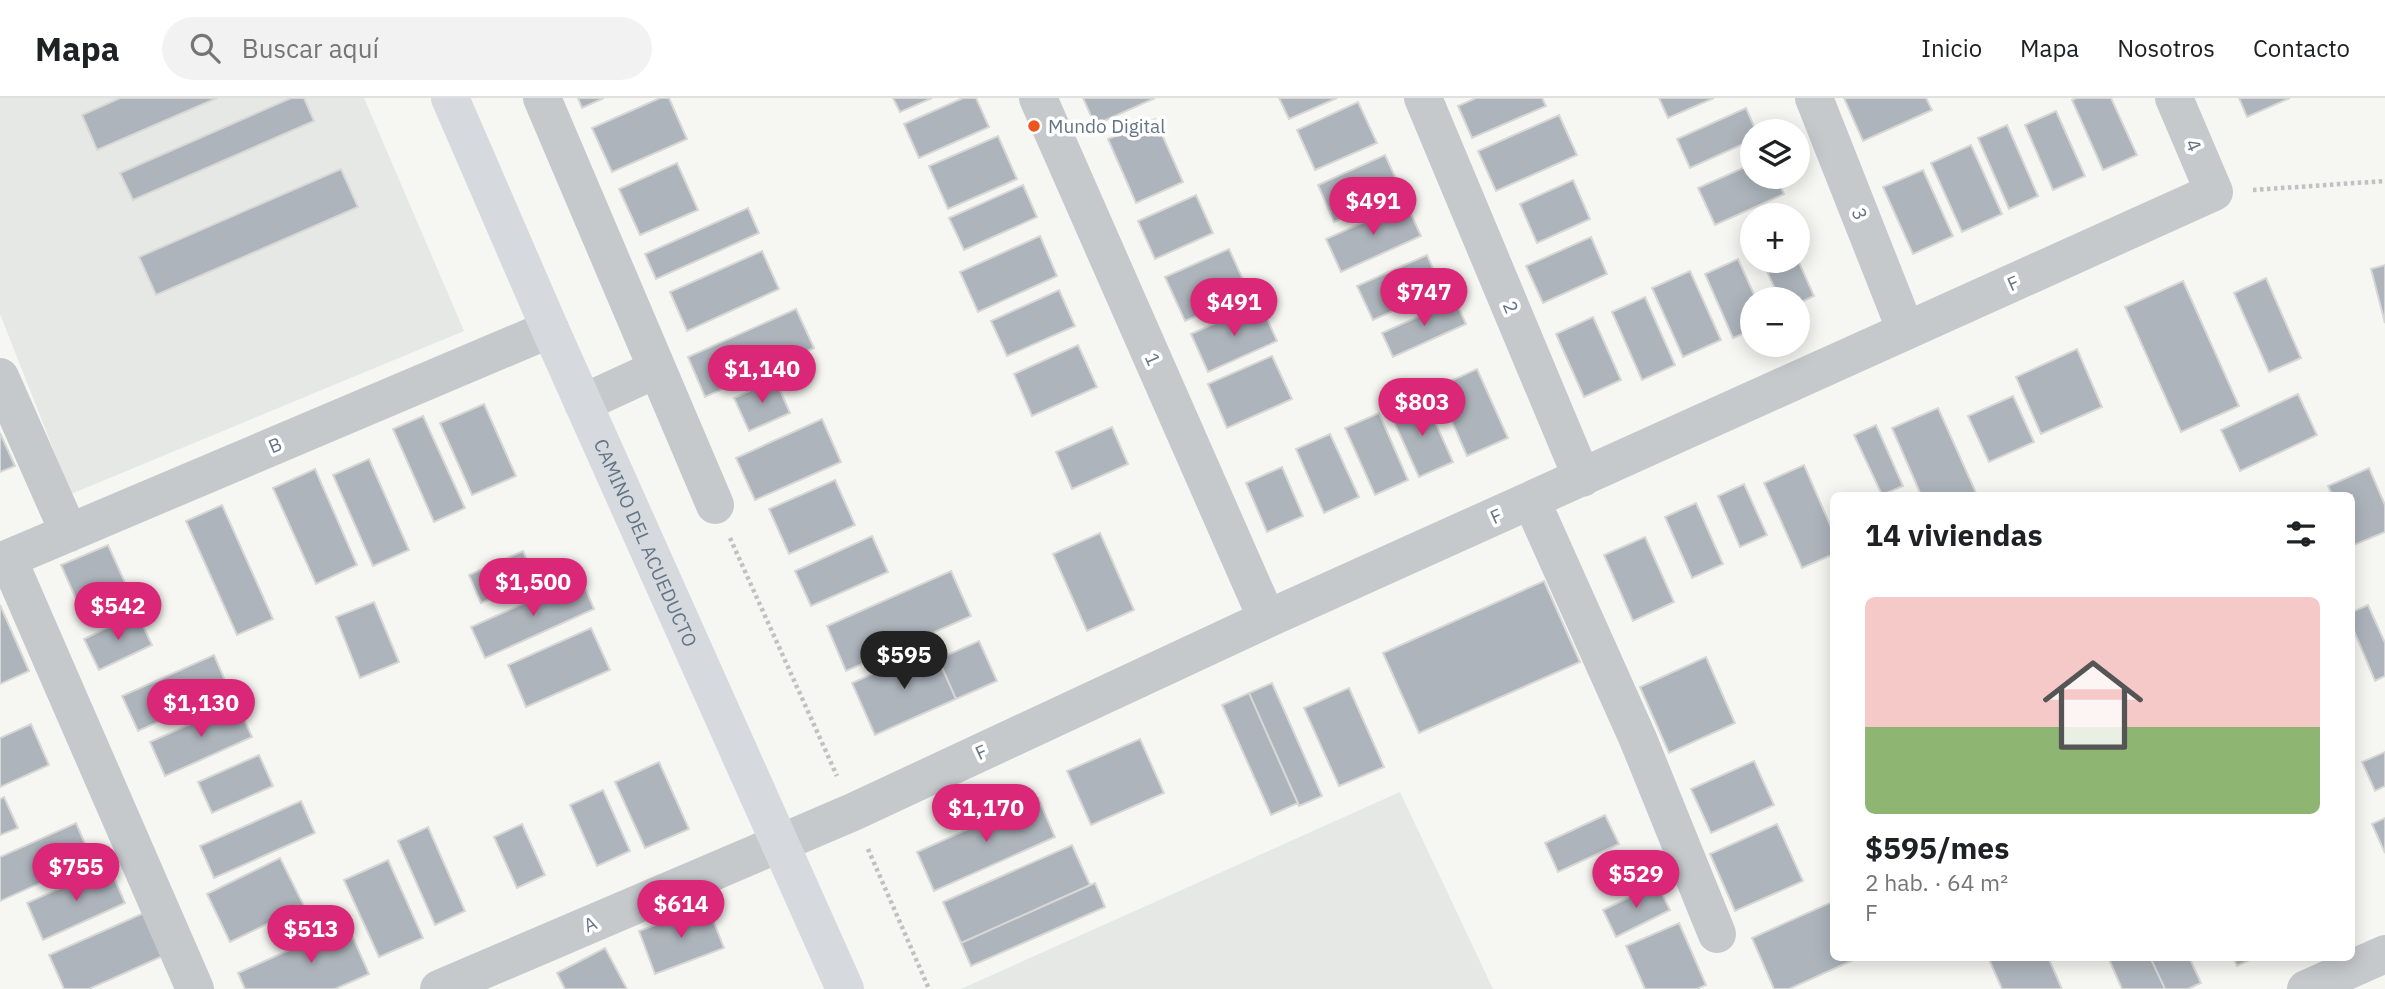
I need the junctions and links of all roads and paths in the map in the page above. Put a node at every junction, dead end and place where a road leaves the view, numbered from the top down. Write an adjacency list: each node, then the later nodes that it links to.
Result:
1 (450, 98): 9 (main road, CAMINO DEL ACUEDUCTO)
2 (542, 98): 11 (street)
3 (1038, 98): 19 (street, 1)
4 (1423, 98): 14 (street, 2)
5 (1814, 98): 10 (street, 3)
6 (2174, 98): 8 (street, 4)
7 (2385, 181): 8 (path)
8 (2214, 192): 10 (street, F)
9 (550, 329): 13 (main road, CAMINO DEL ACUEDUCTO); 17 (street, B)
10 (1906, 331): 14 (street, F)
11 (657, 369): 13 (street); 16 (street)
12 (0, 377): 17 (street)
13 (583, 403): 21 (main road, CAMINO DEL ACUEDUCTO)
14 (1582, 478): 15 (street, F)
15 (1531, 500): 19 (street, F); 22 (street)
16 (715, 505): 20 (path)
17 (69, 533): 18 (street, B)
18 (4, 561): 24 (street)
19 (1268, 619): 20 (street, F)
20 (853, 812): 21 (street, F); 27 (path)
21 (780, 843): 25 (street, A); 26 (main road, CAMINO DEL ACUEDUCTO)
22 (1717, 934)
23 (2385, 954): 28 (street)
24 (195, 989)
25 (439, 989)
26 (845, 989)
27 (929, 989)
28 (2306, 989)

